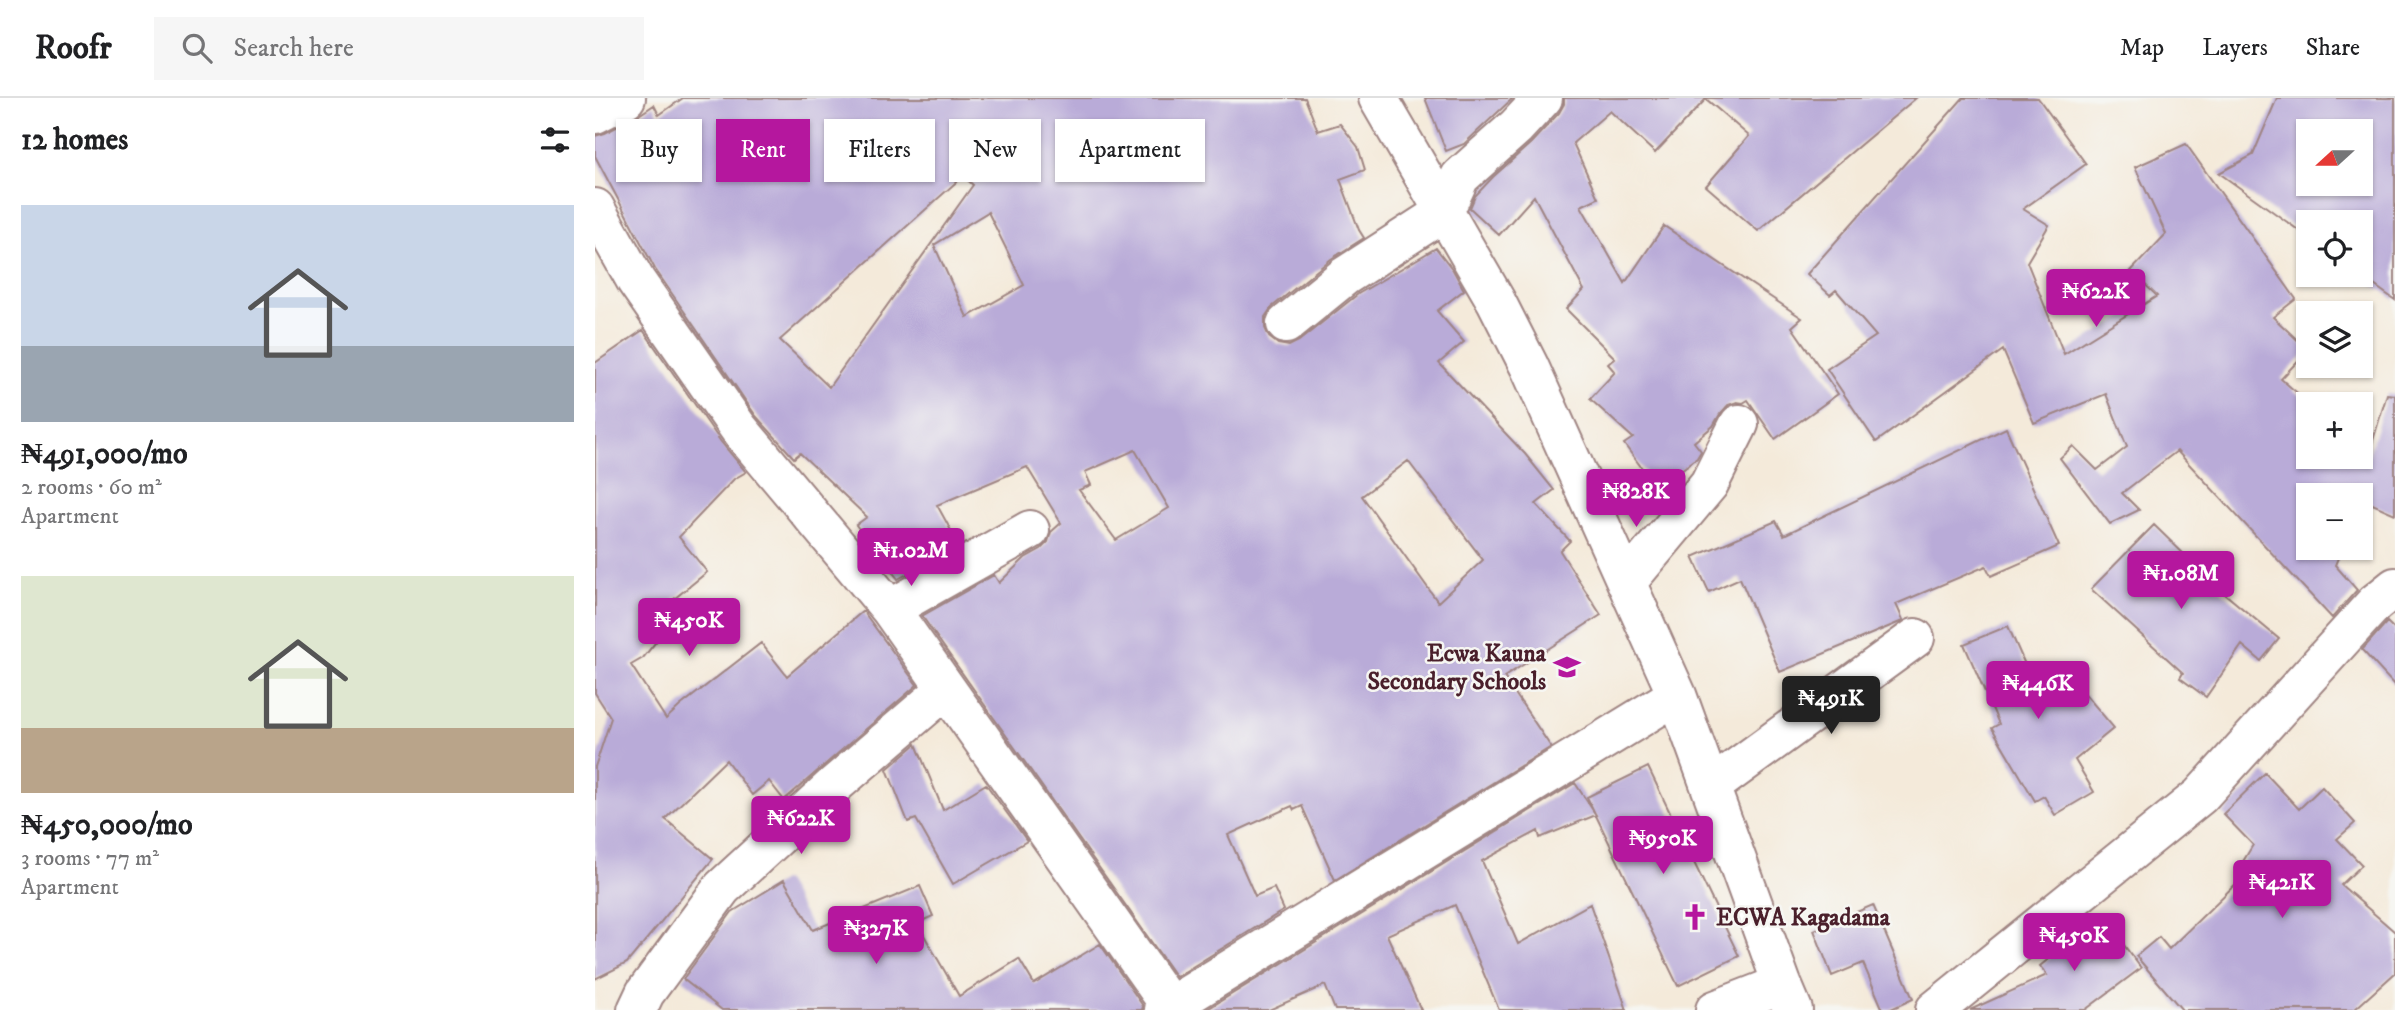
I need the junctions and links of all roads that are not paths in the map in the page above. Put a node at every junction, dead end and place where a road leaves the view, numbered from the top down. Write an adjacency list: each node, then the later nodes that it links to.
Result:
1 (626, 98): 4 (street)
2 (1378, 98): 6 (street)
3 (1542, 98): 6 (street)
4 (595, 114)
5 (595, 208): 12 (street)
6 (1444, 212): 7 (street); 10 (street)
7 (1286, 324)
8 (1739, 424): 10 (street)
9 (1030, 530): 12 (street)
10 (1627, 582): 15 (street)
11 (2395, 587): 21 (street)
12 (890, 609): 14 (street)
13 (1915, 638): 16 (street)
14 (945, 690): 18 (street); 19 (street)
15 (1677, 695): 16 (street); 18 (street)
16 (1712, 786): 17 (street)
17 (1787, 997): 20 (street)
18 (1167, 1008)
19 (637, 1010)
20 (1714, 1010)
21 (1935, 1010)

